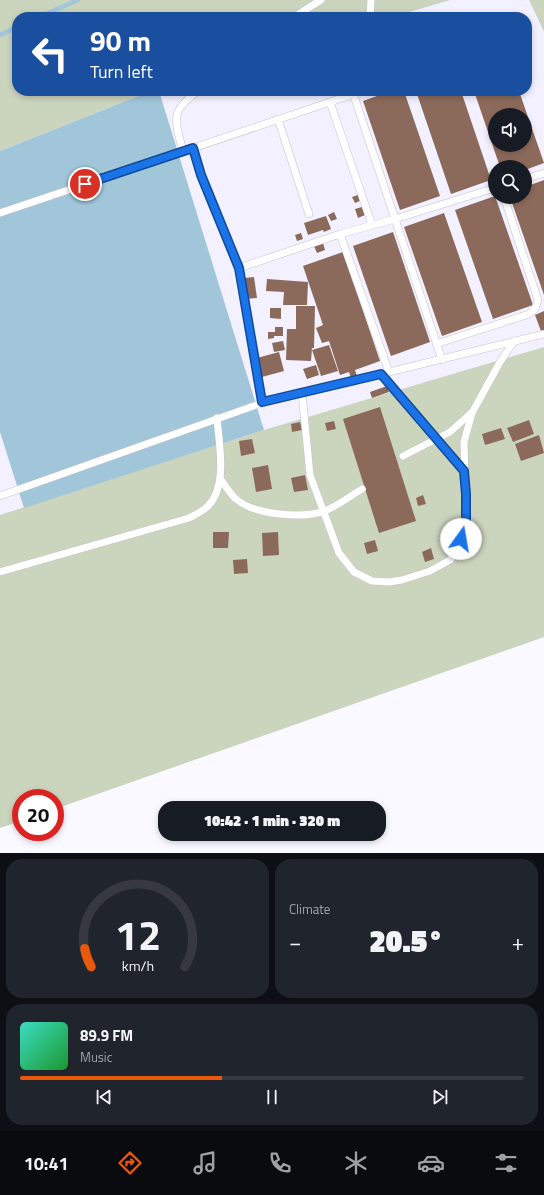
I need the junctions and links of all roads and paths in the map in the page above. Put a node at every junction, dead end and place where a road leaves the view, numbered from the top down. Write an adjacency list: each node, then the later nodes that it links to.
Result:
1 (321, 0): 3 (lane)
2 (371, 0): 4 (lane)
3 (302, 12)
4 (370, 12)
5 (191, 96): 11 (lane)
6 (345, 96): 8 (lane)
7 (356, 96): 18 (lane)
8 (330, 102): 9 (lane); 19 (lane)
9 (278, 119): 10 (lane); 17 (lane)
10 (193, 148): 11 (lane); 21 (lane)
11 (183, 152): 16 (lane)
12 (544, 173): 13 (lane)
13 (532, 177)
14 (488, 190): 18 (lane)
15 (506, 204): 24 (lane)
16 (0, 213)
17 (309, 214)
18 (395, 219): 19 (lane); 24 (lane)
19 (372, 225): 20 (lane)
20 (340, 234): 21 (lane); 26 (lane)
21 (239, 268): 29 (lane)
22 (544, 334): 23 (lane)
23 (514, 341): 25 (lane); 30 (lane)
24 (436, 344): 25 (lane)
25 (442, 360): 26 (lane)
26 (389, 372): 27 (lane)
27 (381, 374): 28 (lane); 32 (lane)
28 (302, 393): 29 (lane); 38 (lane)
29 (262, 402): 31 (lane)
30 (472, 413): 32 (lane); 34 (lane)
31 (217, 418): 35 (lane); 37 (lane)
32 (436, 440): 33 (lane); 34 (lane)
33 (403, 456)
34 (464, 471): 38 (lane)
35 (221, 480): 38 (lane); 39 (lane)
36 (362, 489): 38 (lane)
37 (0, 496)
38 (323, 512)
39 (0, 572)

